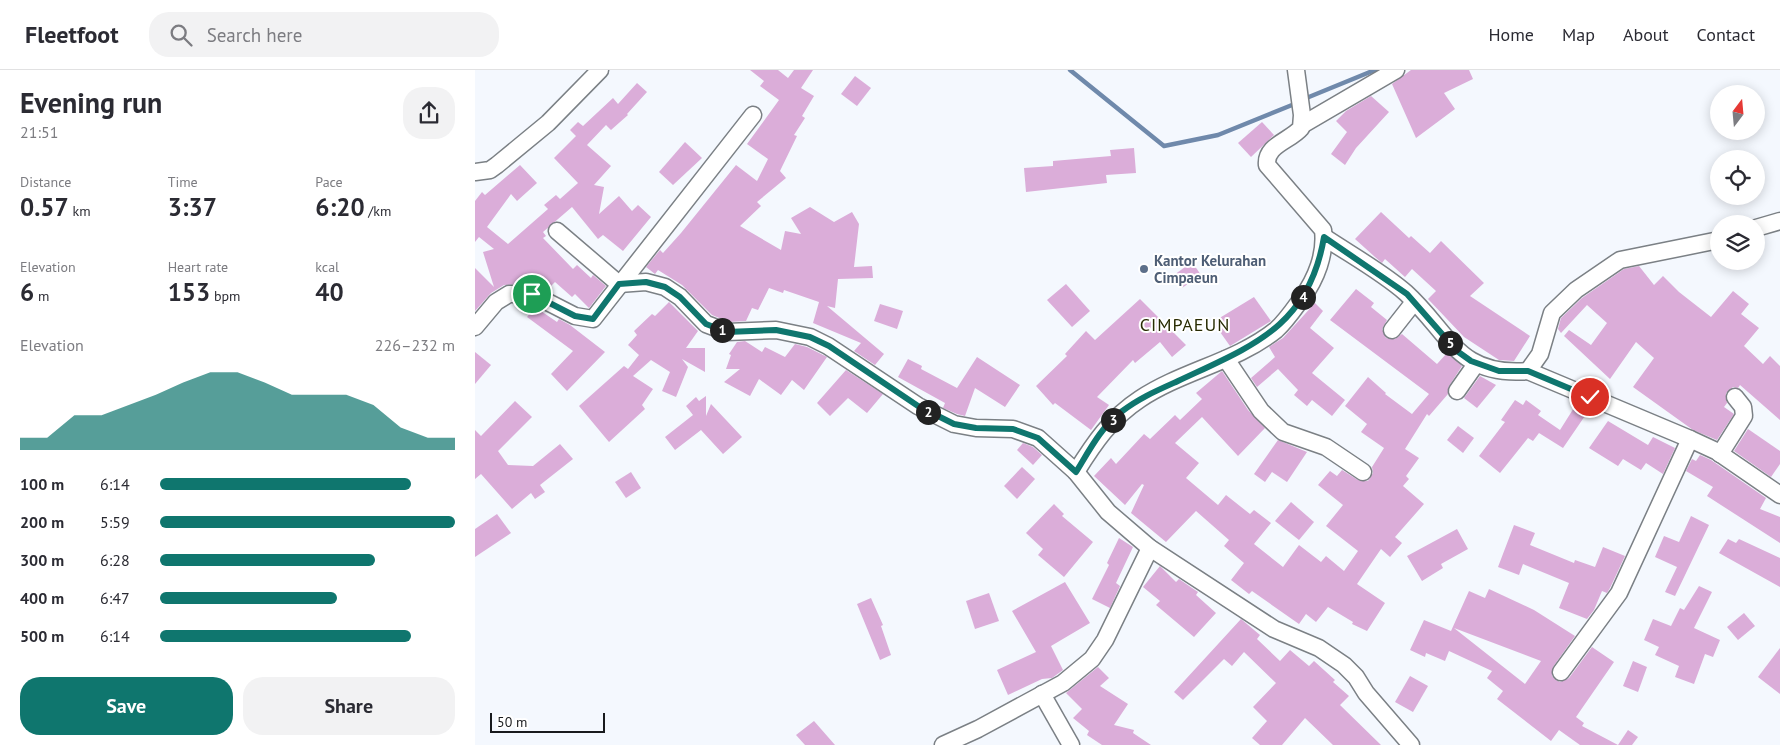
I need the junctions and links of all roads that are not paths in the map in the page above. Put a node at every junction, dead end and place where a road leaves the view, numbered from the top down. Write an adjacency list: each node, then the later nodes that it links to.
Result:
1 (600, 70): 6 (street)
2 (1296, 70): 5 (street)
3 (1396, 70): 5 (street)
4 (753, 115): 12 (street)
5 (1302, 120): 10 (street)
6 (475, 172)
7 (1780, 221): 8 (street)
8 (1765, 225)
9 (557, 231): 12 (street)
10 (1324, 237): 13 (street); 16 (street)
11 (1710, 242): 18 (street)
12 (619, 284): 14 (street); 23 (street)
13 (1414, 302): 15 (street); 17 (street)
14 (475, 327)
15 (1392, 330)
16 (1225, 359): 23 (street); 24 (street)
17 (1476, 364): 18 (street); 19 (street)
18 (1528, 371): 21 (street)
19 (1457, 391)
20 (1735, 397): 22 (street)
21 (1690, 439): 22 (street); 27 (street)
22 (1720, 454): 25 (street)
23 (1076, 472): 26 (street)
24 (1363, 472)
25 (1780, 495)
26 (1149, 548): 28 (street); 31 (street)
27 (1561, 672)
28 (1042, 694): 29 (street); 30 (street)
29 (943, 745)
30 (1071, 745)
31 (1411, 745)

